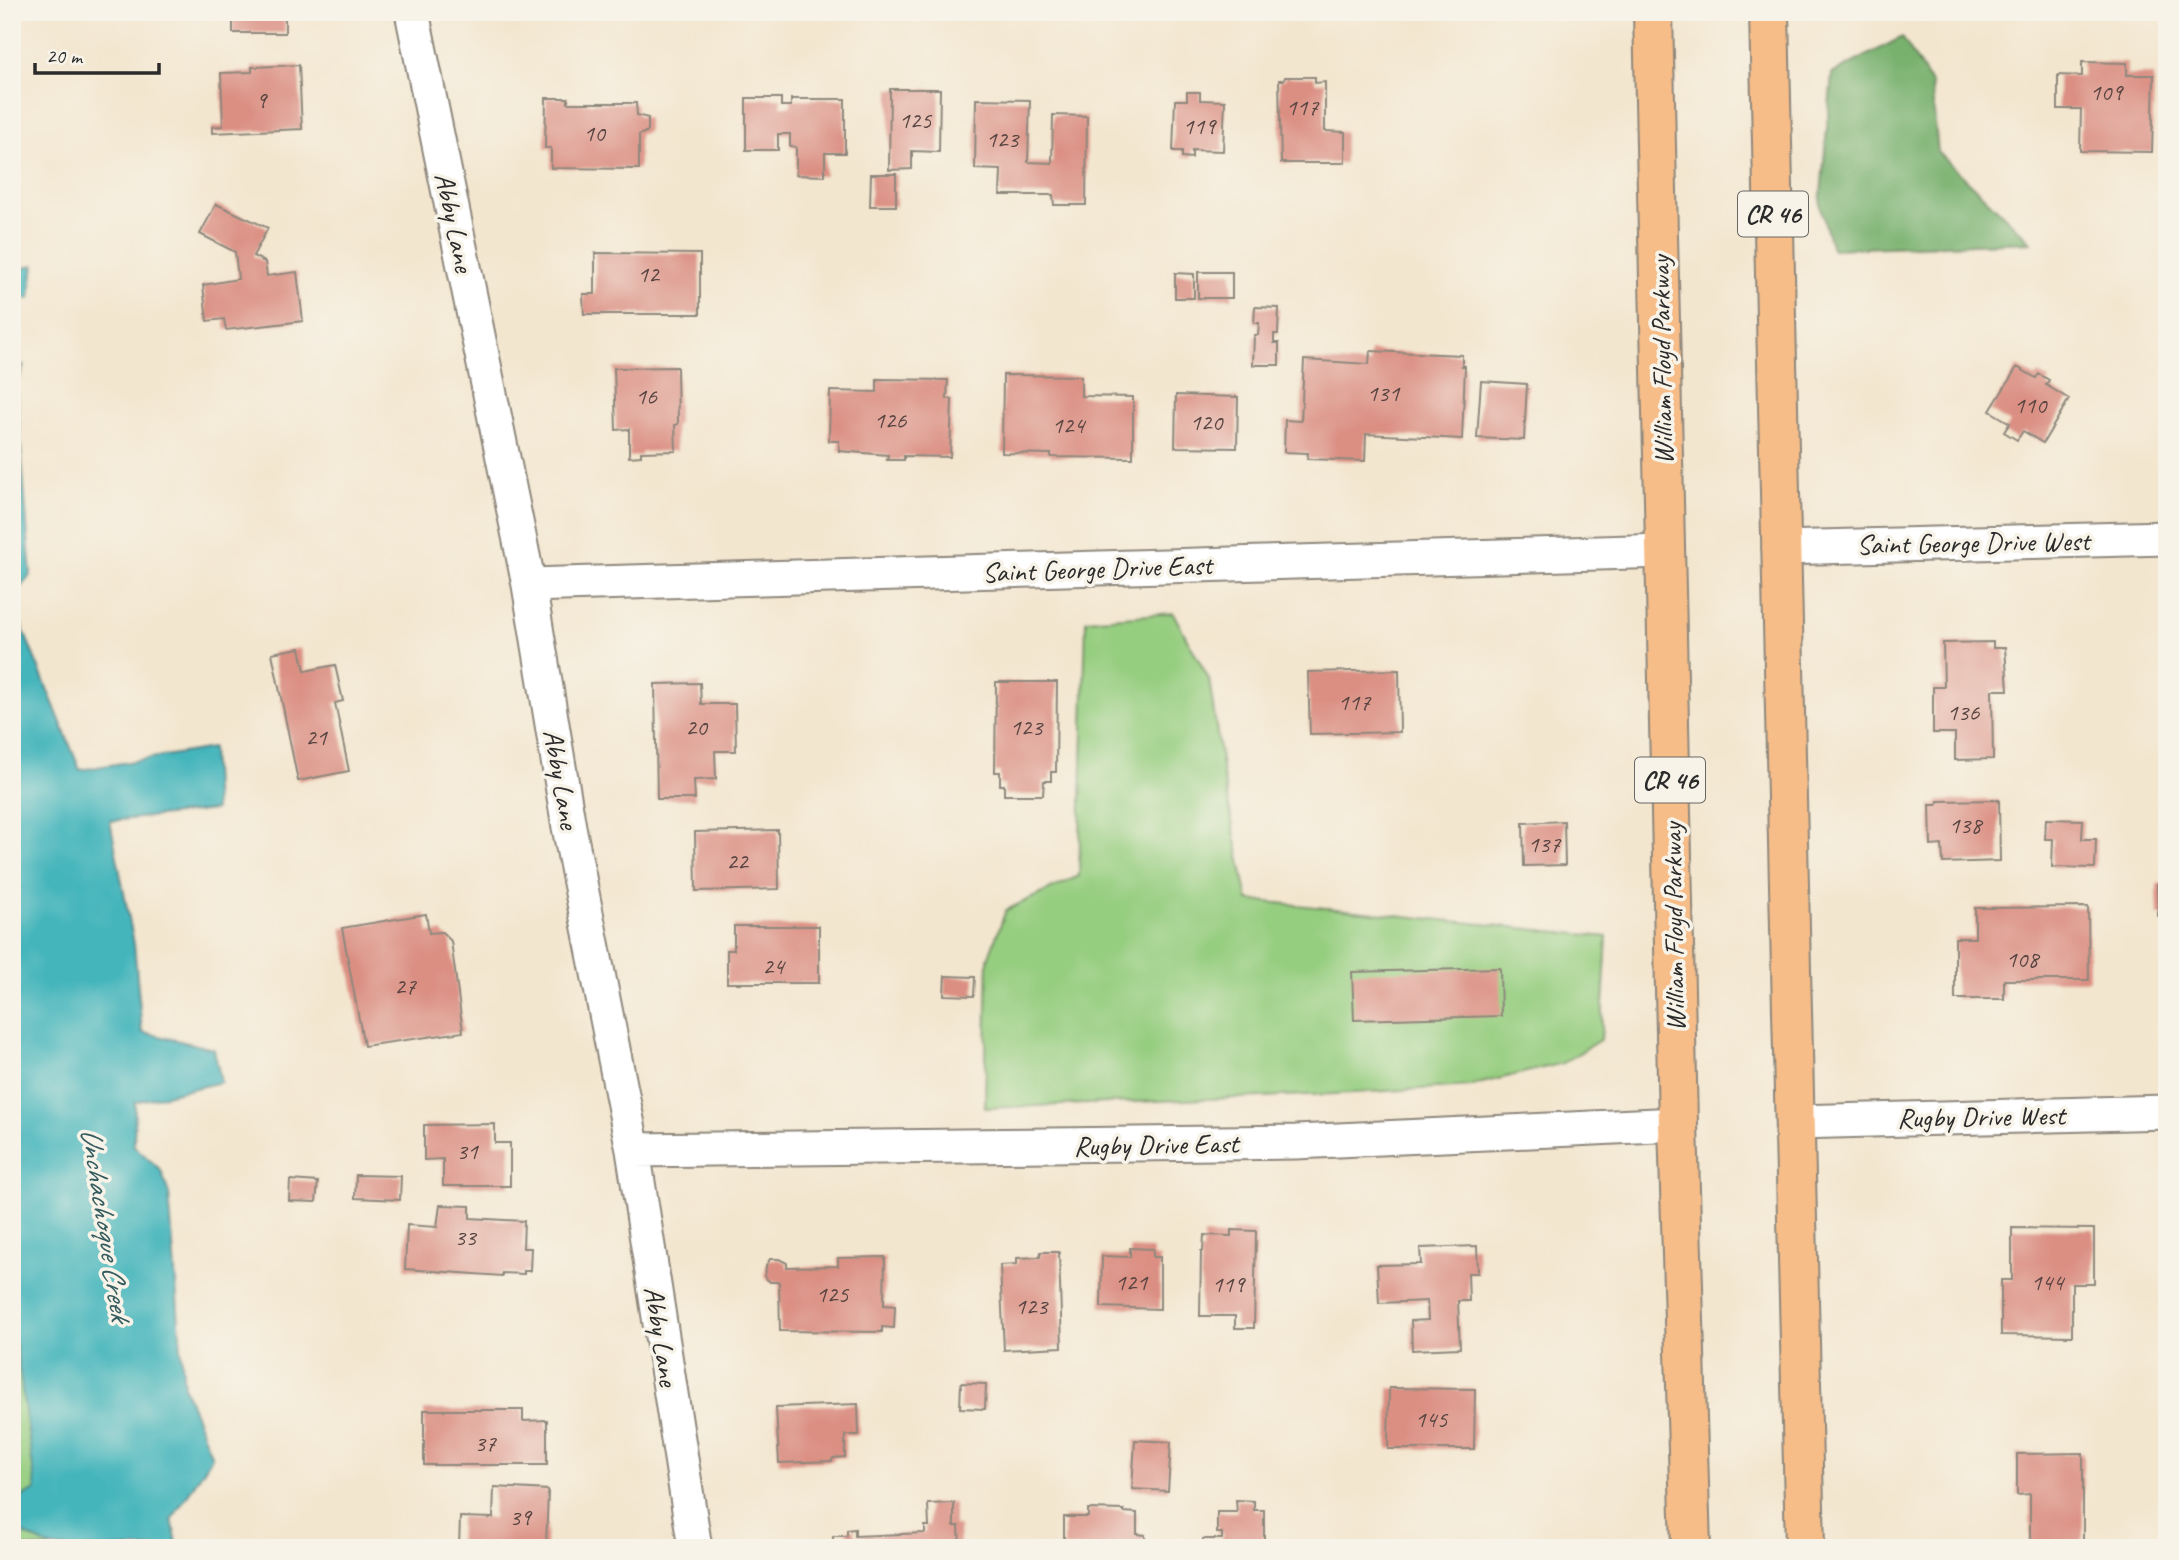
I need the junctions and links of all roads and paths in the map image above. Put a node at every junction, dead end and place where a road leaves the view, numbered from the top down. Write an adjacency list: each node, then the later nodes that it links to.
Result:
1 (412, 12): 7 (street, Abby Lane)
2 (1653, 12): 6 (highway, William Floyd Parkway / CR 46)
3 (1769, 12): 5 (highway, CR 46)
4 (2167, 538): 5 (street, Saint George Drive West)
5 (1779, 548): 9 (highway, CR 46)
6 (1665, 551): 7 (street, Saint George Drive East); 10 (highway, William Floyd Parkway / CR 46)
7 (529, 585): 11 (street, Abby Lane)
8 (2167, 1112): 9 (street, Rugby Drive West)
9 (1796, 1122): 14 (highway, CR 46)
10 (1678, 1124): 11 (street, Rugby Drive East); 13 (highway, William Floyd Parkway / CR 46)
11 (633, 1150): 12 (street, Abby Lane)
12 (695, 1548)
13 (1691, 1548)
14 (1805, 1548)

